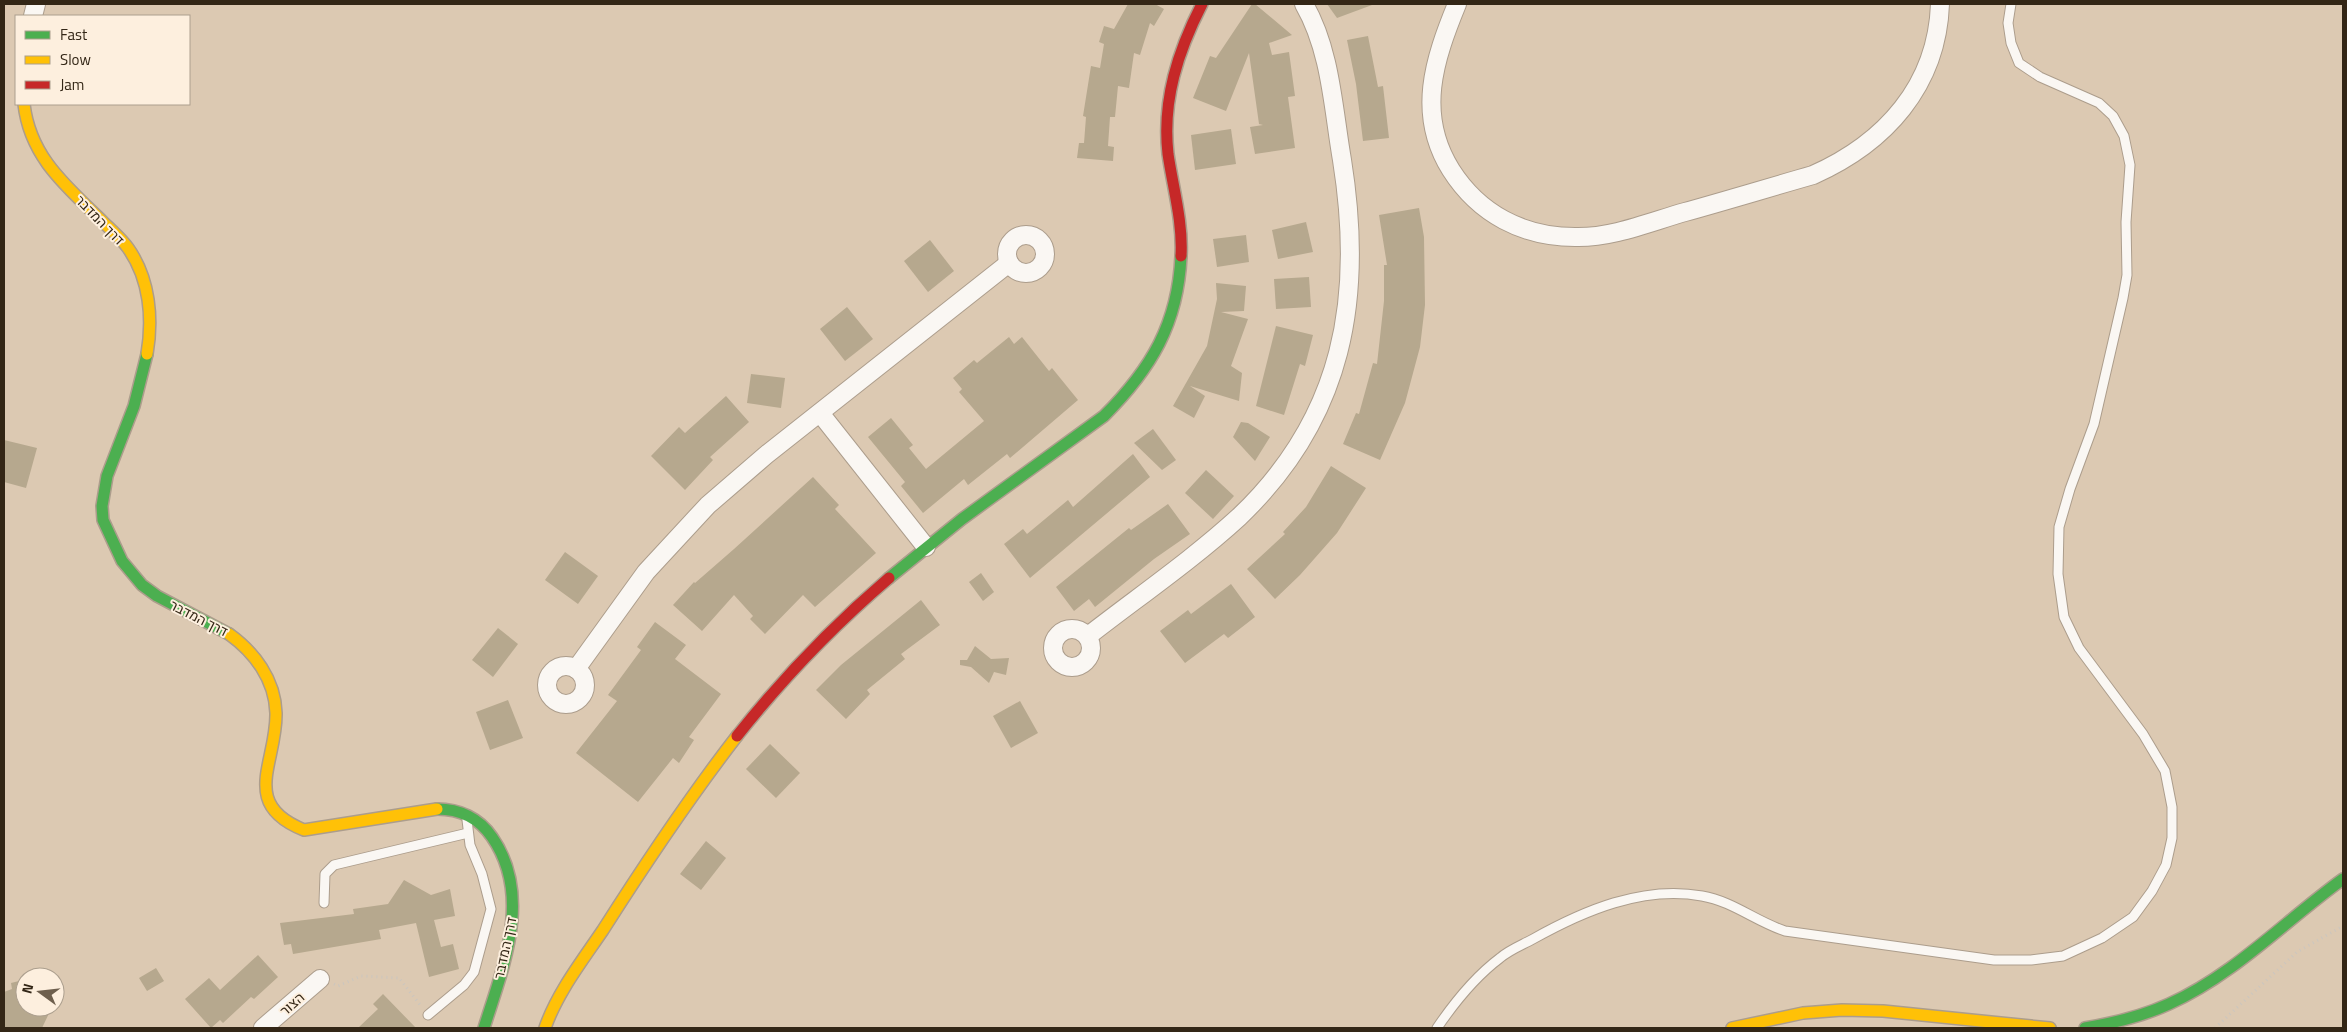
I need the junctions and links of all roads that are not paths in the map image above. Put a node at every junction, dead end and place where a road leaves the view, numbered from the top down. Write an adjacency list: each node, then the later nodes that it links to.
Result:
1 (1202, 4): 9 (street)
2 (1304, 4): 10 (street)
3 (1457, 4): 4 (street)
4 (1940, 4)
5 (2011, 4): 21 (lane)
6 (24, 105): 12 (street, דרך המדבר)
7 (1009, 264): 8 (street)
8 (820, 413): 9 (street); 11 (street)
9 (926, 547): 20 (street)
10 (1088, 636)
11 (576, 669)
12 (467, 815): 13 (lane); 19 (street, דרך המדבר)
13 (468, 833): 15 (lane); 17 (lane)
14 (2343, 879): 24 (street)
15 (324, 903)
16 (320, 979): 18 (street, הצור)
17 (428, 1015)
18 (263, 1028)
19 (484, 1028)
20 (545, 1028)
21 (1437, 1028)
22 (1732, 1028): 23 (street)
23 (2050, 1028)
24 (2085, 1028)

